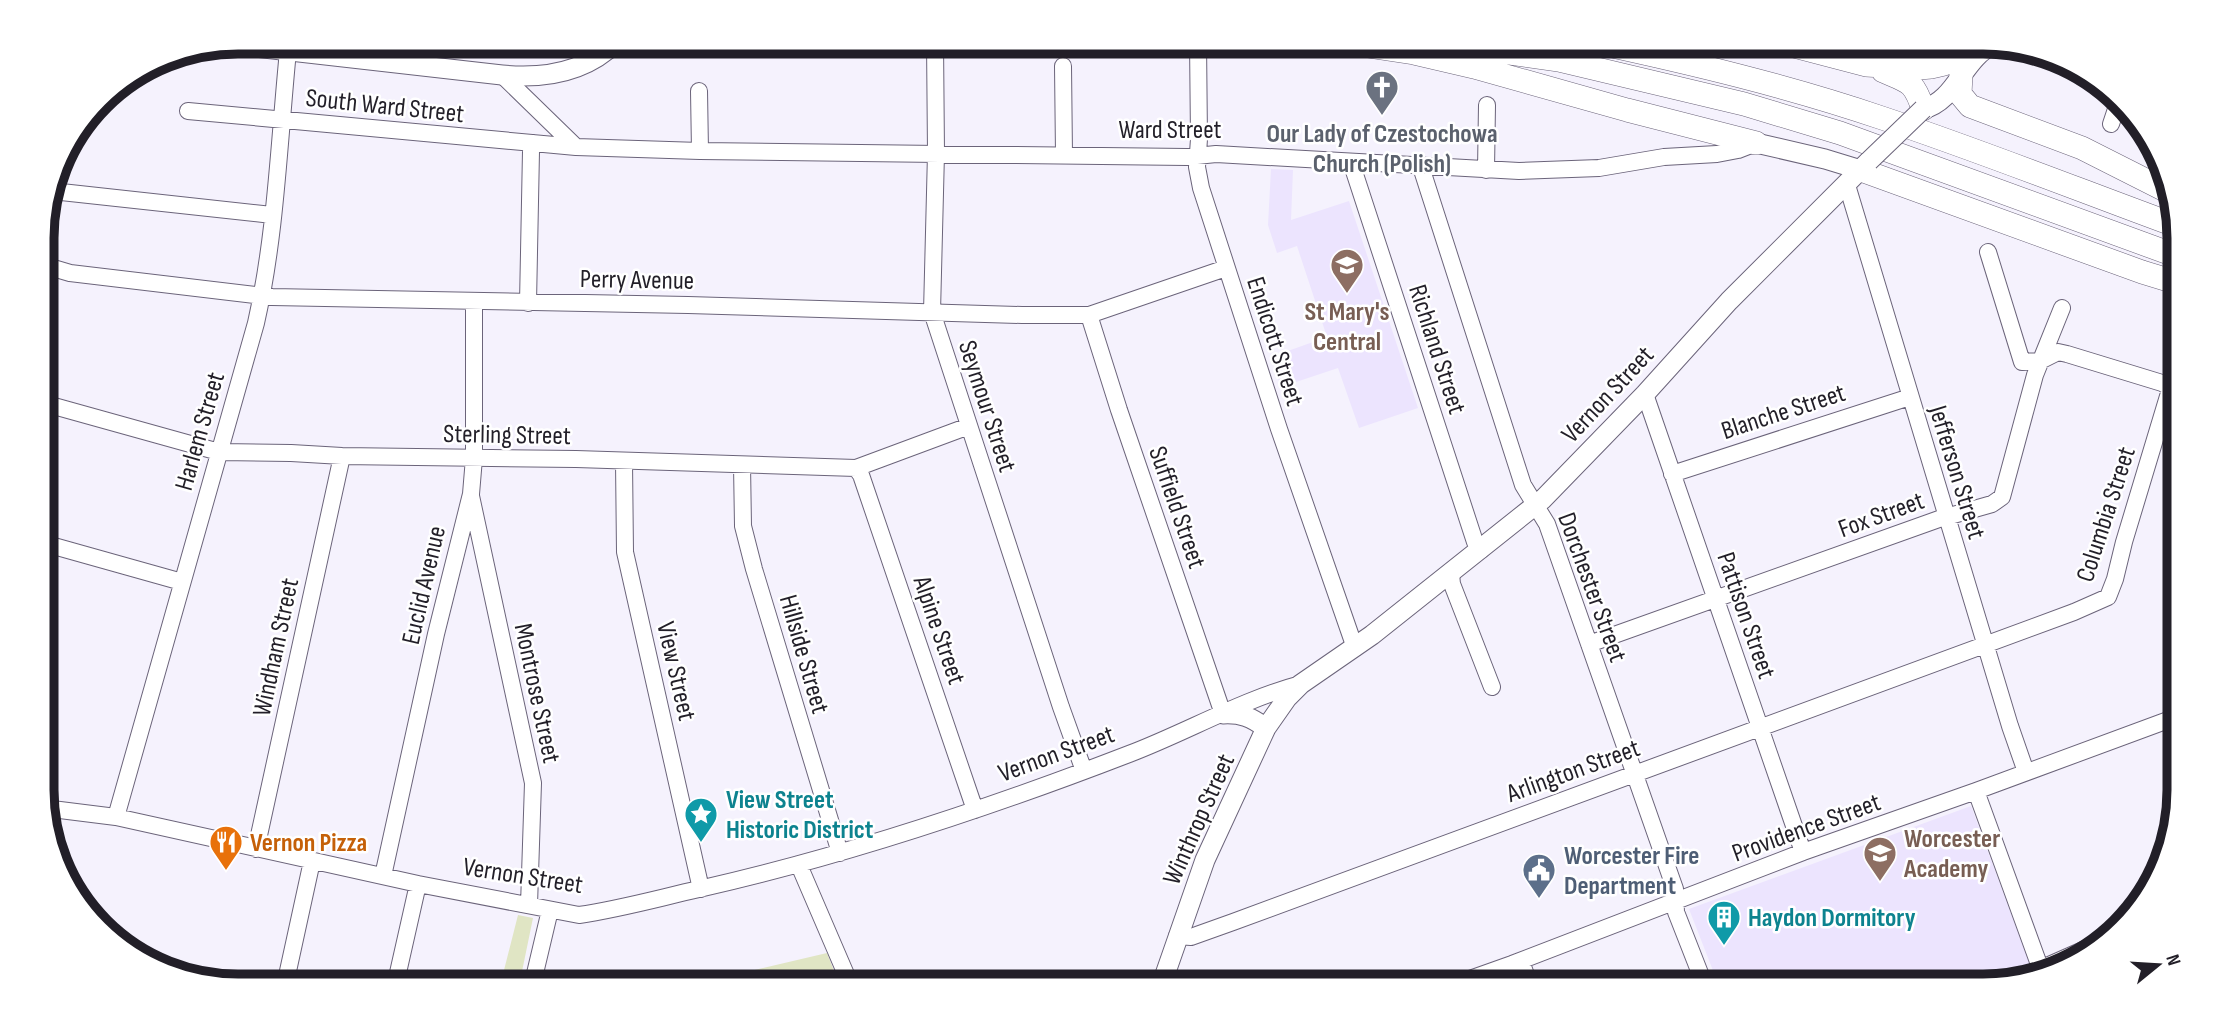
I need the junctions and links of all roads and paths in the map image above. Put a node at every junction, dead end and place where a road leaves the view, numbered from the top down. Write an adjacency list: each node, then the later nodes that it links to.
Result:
1 (288, 54): 22 (street, Harlem Street)
2 (315, 54): 15 (main road)
3 (602, 54): 15 (main road)
4 (935, 54): 28 (street, Seymour Street)
5 (1198, 54): 30 (street, Endicott Street)
6 (1422, 54): 25 (highway)
7 (1517, 54): 40 (highway)
8 (1651, 54): 38 (highway)
9 (1824, 54): 14 (highway)
10 (1955, 54): 14 (highway)
11 (1959, 54): 19 (main road, Vernon Street)
12 (1980, 54): 16 (main road, Vernon Street)
13 (1063, 65): 29 (street)
14 (1866, 65): 19 (highway)
15 (502, 75): 26 (street)
16 (1961, 75): 19 (main road, Vernon Street); 35 (highway)
17 (699, 90): 27 (street)
18 (1487, 106): 33 (street)
19 (1923, 109): 34 (main road, Vernon Street, bridge)
20 (188, 111): 22 (street, South Ward Street)
21 (2115, 111): 23 (street)
22 (281, 119): 24 (street, South Ward Street); 37 (street, Harlem Street)
23 (2111, 124)
24 (533, 143): 26 (street, South Ward Street); 46 (street)
25 (1756, 143): 33 (street, Ward Street); 34 (main road, Ward Street)
26 (576, 147): 27 (street, Ward Street)
27 (700, 151): 28 (street, Ward Street)
28 (936, 153): 29 (street, Ward Street); 48 (street, Seymour Street)
29 (1064, 155): 30 (street, Ward Street)
30 (1197, 157): 31 (street, Ward Street); 41 (street, Endicott Street)
31 (1350, 162): 32 (street, Ward Street); 68 (street, Richland Street)
32 (1421, 167): 33 (street, Ward Street); 65 (street, Dorchester Street)
33 (1486, 170)
34 (1859, 172): 43 (highway); 52 (main road, Vernon Street); 53 (street, Jefferson Street)
35 (2159, 187)
36 (61, 192): 37 (street)
37 (272, 215): 44 (street, Harlem Street)
38 (2166, 222)
39 (1988, 252): 50 (street)
40 (2167, 252)
41 (1226, 268): 49 (street, Perry Avenue); 74 (street, Endicott Street)
42 (55, 269): 44 (street, Perry Avenue)
43 (2167, 279)
44 (261, 297): 45 (street, Perry Avenue); 57 (street, Harlem Street)
45 (474, 302): 46 (street, Perry Avenue); 59 (street, Euclid Avenue)
46 (528, 303): 48 (street, Perry Avenue)
47 (2062, 308): 50 (street, Fox Street)
48 (932, 312): 49 (street, Perry Avenue); 56 (street, Seymour Street)
49 (1089, 315): 77 (street, Suffield Street)
50 (2040, 361): 51 (street); 66 (street, Fox Street)
51 (2167, 386)
52 (1645, 394): 63 (street, Pattison Street); 65 (main road, Vernon Street)
53 (1910, 397): 63 (street, Blanche Street); 66 (street, Jefferson Street)
54 (55, 406): 57 (street, Sterling Street)
55 (2167, 412): 73 (street, Columbia Street)
56 (969, 426): 62 (street, Sterling Street); 81 (street, Seymour Street)
57 (219, 452): 58 (street, Sterling Street); 70 (street, Harlem Street)
58 (342, 456): 59 (street, Sterling Street); 88 (street, Windham Street)
59 (474, 458): 60 (street, Sterling Street); 64 (street, Euclid Avenue)
60 (624, 462): 61 (street, Sterling Street); 95 (street, View Street)
61 (742, 465): 62 (street, Sterling Street); 90 (street, Hillside Street)
62 (856, 468): 86 (street, Alpine Street)
63 (1672, 474): 71 (street, Pattison Street)
64 (471, 494): 93 (street, Euclid Avenue); 97 (street, Montrose Street)
65 (1535, 506): 68 (main road, Vernon Street); 72 (street, Dorchester Street)
66 (1947, 516): 71 (street, Fox Street); 73 (street, Jefferson Street)
67 (54, 546): 70 (street)
68 (1481, 550): 69 (main road, Vernon Street)
69 (1451, 574): 74 (main road, Vernon Street); 76 (street)
70 (182, 582): 87 (street, Harlem Street)
71 (1716, 599): 72 (street, Fox Street); 80 (street, Pattison Street)
72 (1589, 644): 83 (street, Dorchester Street)
73 (1986, 644): 80 (street, Arlington Street); 82 (street, Jefferson Street)
74 (1355, 648): 75 (main road, Vernon Street)
75 (1301, 684): 77 (street, Vernon Street); 79 (main road, Winthrop Street)
76 (1492, 687)
77 (1223, 714): 79 (main road); 81 (street, Vernon Street)
78 (2167, 720): 82 (street, Providence Street)
79 (1266, 728): 99 (main road, Winthrop Street)
80 (1760, 728): 83 (street, Arlington Street); 89 (street, Pattison Street)
81 (1084, 771): 86 (street, Vernon Street)
82 (2026, 772): 84 (street, Providence Street)
83 (1634, 773): 96 (street, Dorchester Street); 99 (street, Arlington Street)
84 (1976, 791): 89 (street, Providence Street); 101 (street)
85 (56, 809): 87 (street, Vernon Street)
86 (975, 810): 90 (street, Vernon Street)
87 (116, 817): 88 (street, Vernon Street)
88 (256, 849): 91 (street, Vernon Street)
89 (1803, 852): 96 (street, Providence Street)
90 (840, 853): 92 (street, Vernon Street)
91 (312, 860): 93 (street, Vernon Street); 102 (street)
92 (799, 865): 95 (street, Vernon Street); 109 (street)
93 (383, 876): 94 (street, Vernon Street)
94 (418, 884): 97 (street, Vernon Street); 107 (street)
95 (701, 889): 98 (street, Vernon Street)
96 (1676, 900): 100 (street, Providence Street); 106 (street, Dorchester Street)
97 (529, 905): 98 (street, Vernon Street)
98 (550, 910): 108 (street)
99 (1177, 936): 103 (main road, Winthrop Street)
100 (1521, 961): 104 (street, Providence Street); 105 (street)
101 (2038, 965)
102 (288, 971)
103 (1165, 973)
104 (1486, 973)
105 (1525, 973)
106 (1699, 973)
107 (398, 974)
108 (535, 974)
109 (846, 974)

